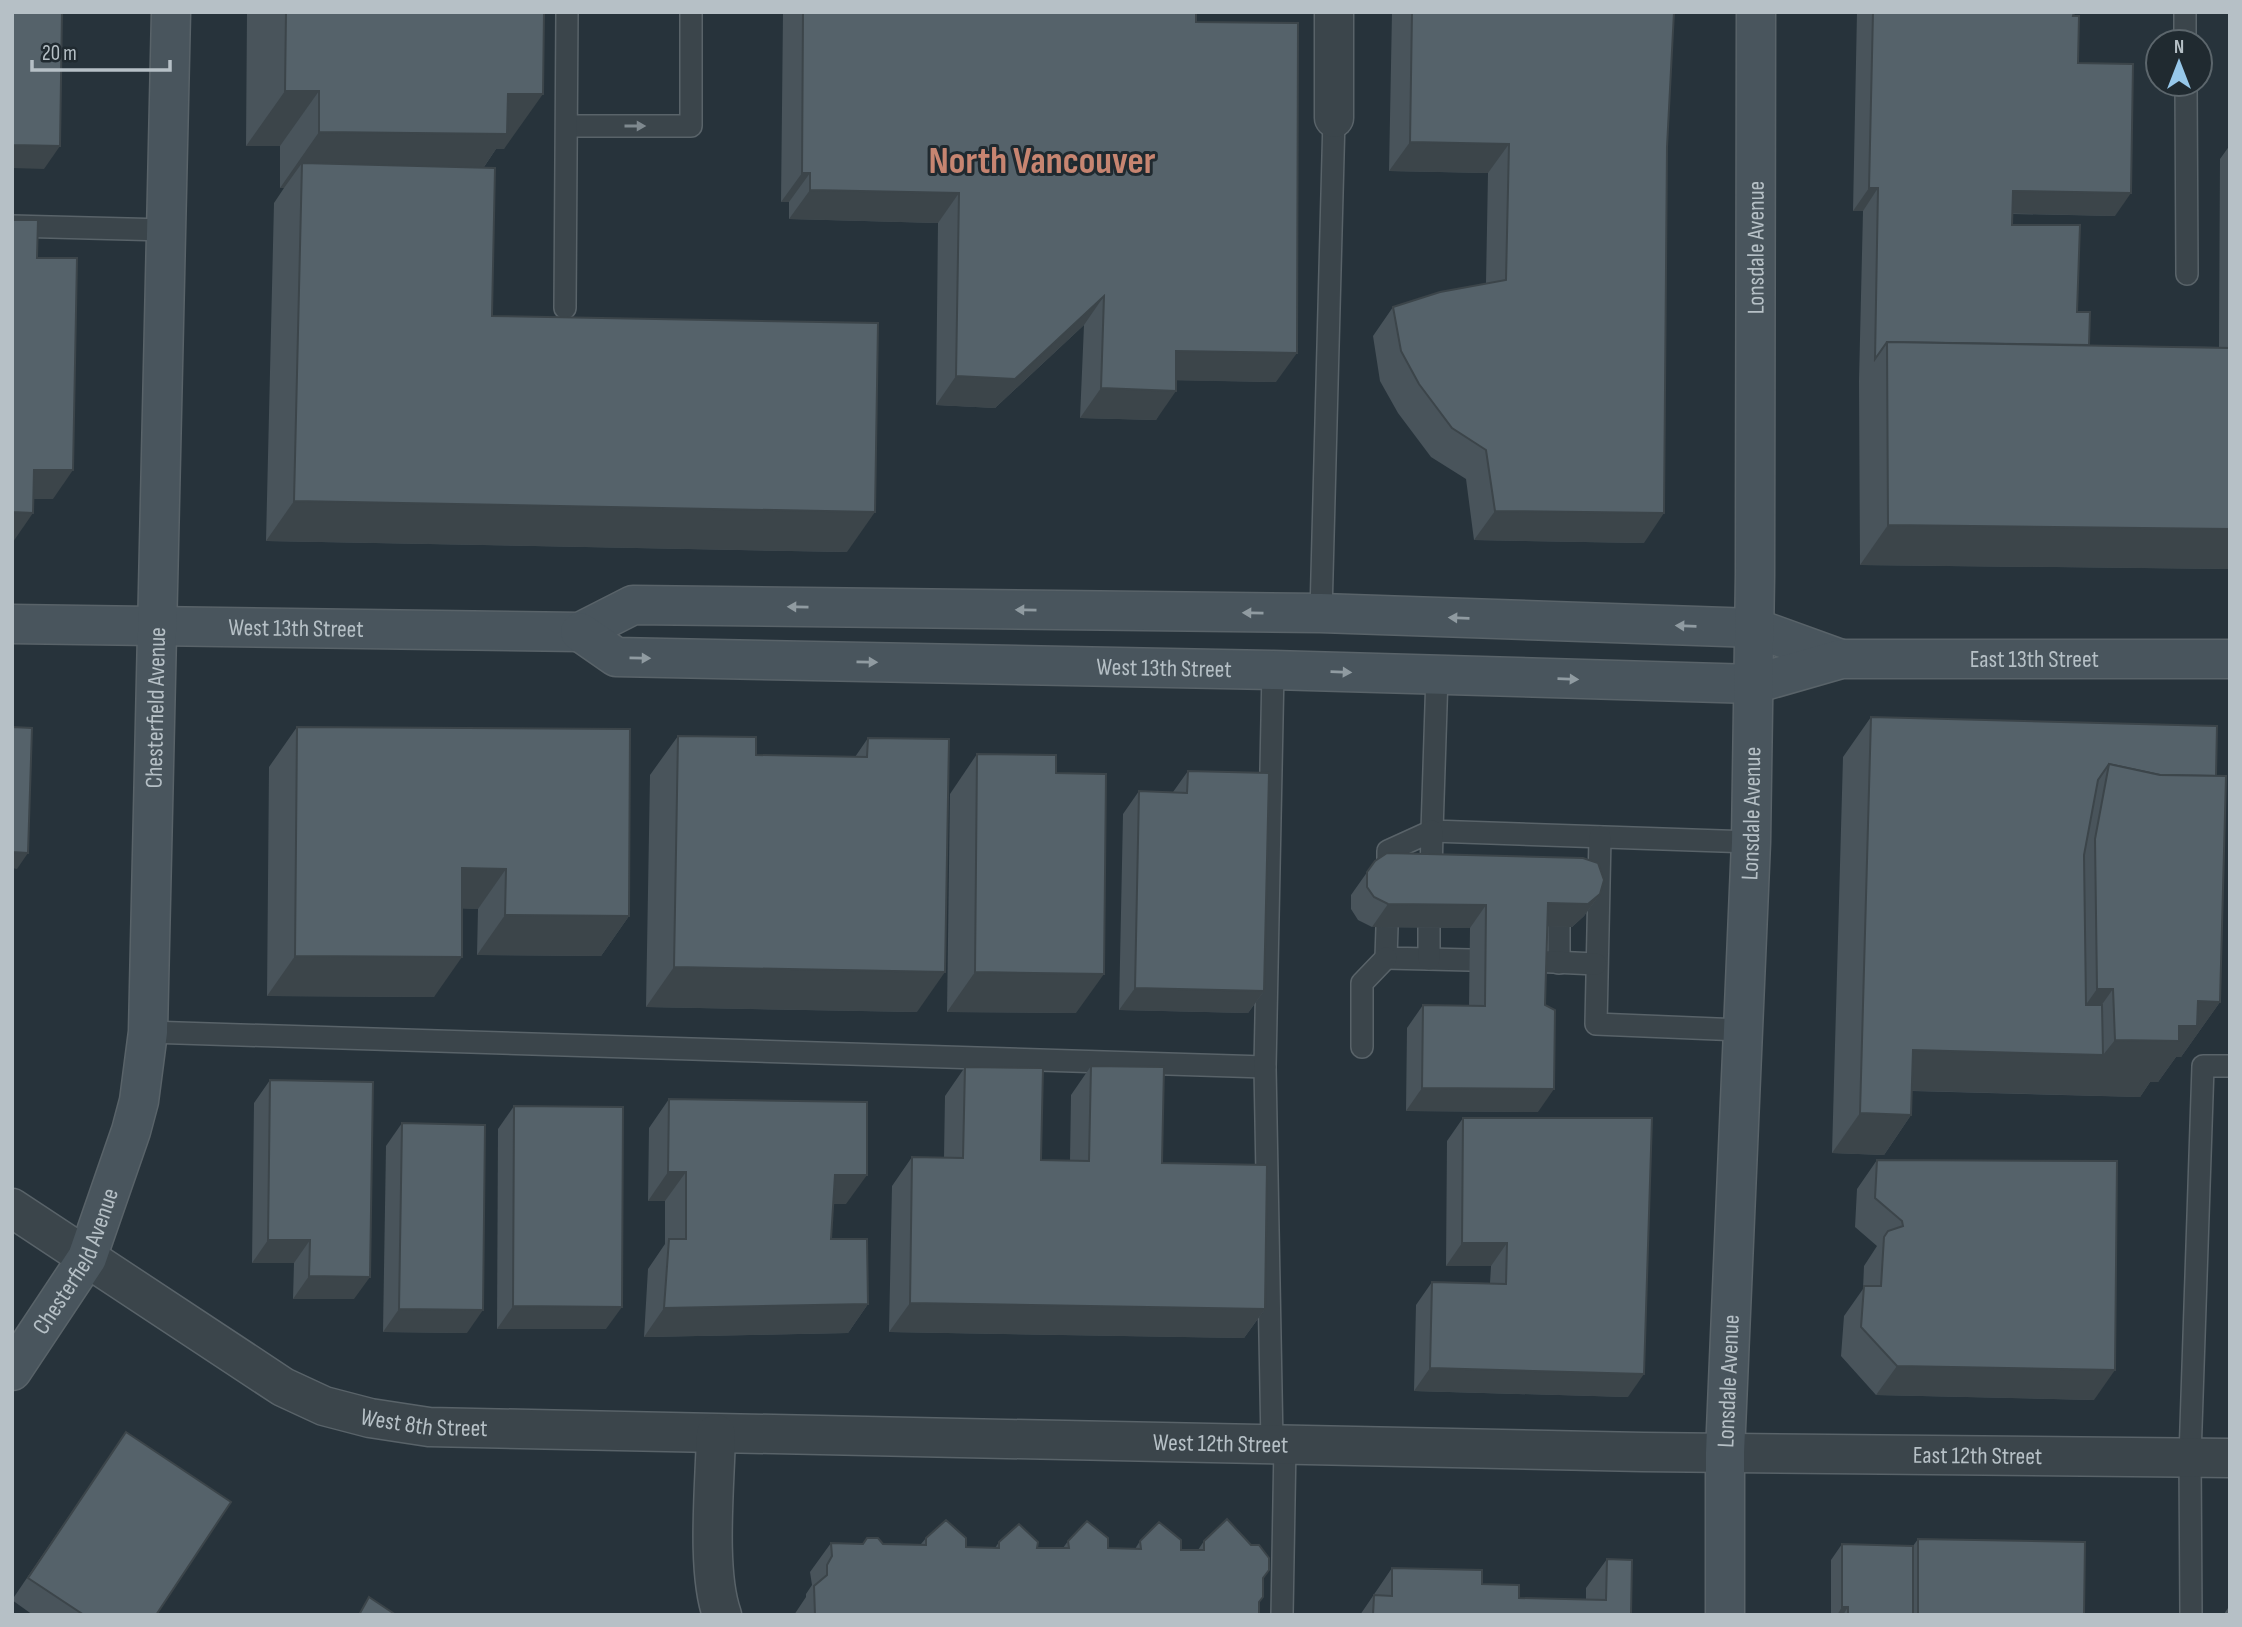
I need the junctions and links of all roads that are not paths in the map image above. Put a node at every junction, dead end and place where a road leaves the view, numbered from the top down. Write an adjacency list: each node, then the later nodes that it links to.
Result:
1 (171, 12): 10 (main road, Chesterfield Avenue)
2 (567, 12): 8 (lane)
3 (691, 12): 8 (lane, one-way to 3)
4 (1334, 12): 7 (street)
5 (1756, 12): 16 (main road, Lonsdale Avenue)
6 (2186, 98): 11 (lane)
7 (1334, 118): 13 (lane)
8 (567, 126): 12 (lane)
9 (12, 226): 10 (lane)
10 (166, 230): 15 (main road, Chesterfield Avenue)
11 (2187, 274)
12 (565, 308)
13 (1321, 613): 16 (main road, West 13th Street, one-way to 13); 17 (main road, West 13th Street, one-way to 17)
14 (12, 624): 15 (main road, West 13th Street)
15 (158, 626): 17 (main road, West 13th Street); 42 (main road, Chesterfield Avenue)
16 (1755, 628): 18 (main road, East 13th Street); 22 (main road, Lonsdale Avenue)
17 (580, 632): 20 (main road, West 13th Street, one-way to 20)
18 (1841, 659): 19 (main road, East 13th Street); 22 (main road, East 13th Street)
19 (2230, 659)
20 (1273, 670): 21 (main road, West 13th Street, one-way to 21); 45 (lane)
21 (1437, 675): 22 (main road, West 13th Street, one-way to 22); 23 (lane)
22 (1754, 684): 27 (main road, Lonsdale Avenue)
23 (1432, 831): 24 (lane); 30 (lane); 31 (lane)
24 (1502, 833): 25 (lane); 28 (lane)
25 (1558, 835): 26 (lane); 29 (lane)
26 (1600, 837): 27 (lane); 40 (lane)
27 (1751, 842): 41 (main road, Lonsdale Avenue)
28 (1502, 856)
29 (1558, 858)
30 (1388, 876)
31 (1431, 877)
32 (1387, 927): 35 (lane)
33 (1559, 927): 39 (lane)
34 (1429, 928): 36 (lane)
35 (1386, 958): 36 (lane); 43 (lane)
36 (1429, 959): 37 (lane)
37 (1469, 960)
38 (1531, 961): 39 (lane)
39 (1559, 963): 40 (lane)
40 (1596, 964): 41 (lane)
41 (1741, 1030): 51 (main road, Lonsdale Avenue)
42 (148, 1032): 45 (lane); 47 (main road, Chesterfield Avenue)
43 (1362, 1047)
44 (2230, 1066): 52 (lane)
45 (1265, 1067): 50 (lane)
46 (12, 1208): 47 (street, West 8th Street)
47 (88, 1258): 48 (main road, Chesterfield Avenue); 49 (street, West 8th Street)
48 (12, 1371)
49 (716, 1434): 50 (street, West 12th Street); 54 (street)
50 (1278, 1444): 51 (street, West 12th Street); 55 (lane)
51 (1725, 1453): 52 (street, East 12th Street); 56 (main road, Lonsdale Avenue)
52 (2190, 1457): 53 (street, East 12th Street); 57 (lane)
53 (2230, 1458)
54 (722, 1615)
55 (1282, 1615)
56 (1725, 1615)
57 (2191, 1615)

